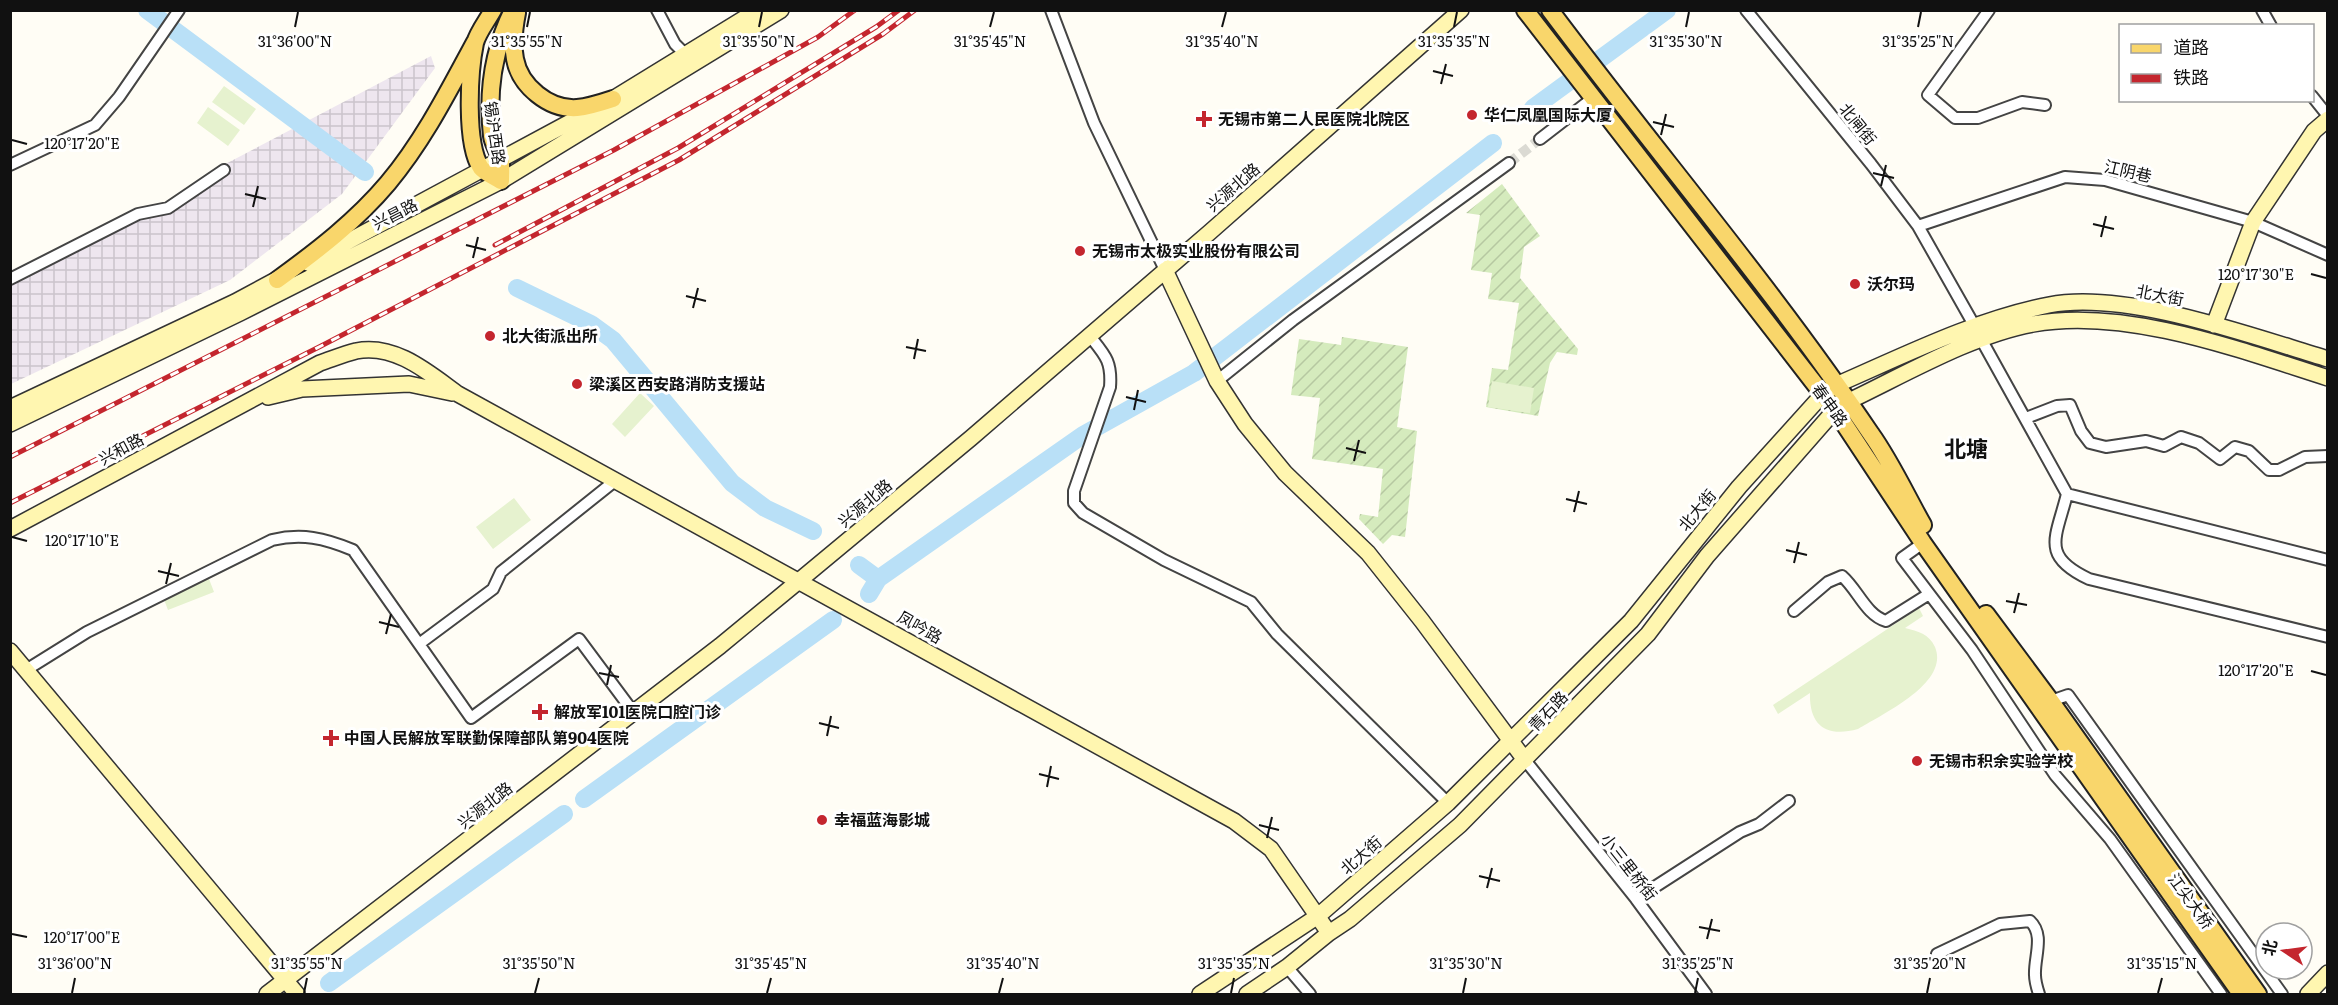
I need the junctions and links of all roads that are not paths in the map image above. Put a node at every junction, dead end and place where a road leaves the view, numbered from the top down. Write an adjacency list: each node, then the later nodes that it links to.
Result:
1 (179, 10): 25 (street)
2 (493, 10): 15 (main road, 锡沪西路)
3 (515, 10): 19 (main road); 23 (main road, 锡沪西路)
4 (657, 10): 16 (street)
5 (758, 10): 16 (main road, 兴昌路)
6 (781, 10): 28 (main road, 兴昌路)
7 (1051, 10): 32 (street)
8 (1461, 10): 32 (main road, 兴源北路)
9 (1525, 10): 17 (main road, 春申路)
10 (1550, 10): 41 (main road, 春申路)
11 (1746, 10): 30 (street, 北闸街)
12 (1989, 10): 20 (street)
13 (2262, 10): 14 (street)
14 (2270, 24)
15 (475, 42): 27 (main road, 锡沪西路); 34 (main road)
16 (686, 55): 19 (main road, 兴昌路)
17 (1588, 92): 22 (street); 41 (main road, 春申路)
18 (2314, 97): 21 (street)
19 (613, 99): 23 (main road, 兴昌路)
20 (2045, 105)
21 (2328, 117): 29 (main road)
22 (1540, 139)
23 (501, 159): 27 (main road, 兴昌路); 28 (main road, 锡沪西路)
24 (1509, 163): 39 (street)
25 (10, 165)
26 (224, 170): 33 (street)
27 (482, 170): 28 (main road, 锡沪西路); 34 (main road, 兴昌路)
28 (501, 181): 47 (main road, 兴昌路)
29 (2253, 222): 30 (street, 江阴巷); 31 (street, 江阴巷); 35 (main road)
30 (1918, 226): 36 (street, 北闸街)
31 (2328, 255)
32 (1165, 270): 37 (main road, 兴源北路); 39 (main road)
33 (10, 279)
34 (277, 280): 45 (main road, 兴昌路)
35 (2214, 325): 36 (main road, 北大街); 38 (main road, 北大街)
36 (1977, 332): 40 (main road, 北大街); 41 (main road, 北大街); 44 (main road, 北大街); 46 (street, 北闸街)
37 (1089, 335): 54 (main road, 兴源北路); 66 (street)
38 (2328, 360)
39 (1215, 376): 63 (main road)
40 (2328, 378)
41 (1829, 390): 44 (main road, 春申路); 63 (main road, 北大街)
42 (458, 394): 43 (main road); 43 (main road, 兴和路); 49 (main road, 凤吟路)
43 (248, 401): 51 (main road, 兴和路)
44 (1841, 406): 52 (main road, 春申路); 61 (main road, 春申路); 64 (main road, 青石路)
45 (10, 408)
46 (2026, 418): 48 (street); 50 (street, 北闸街)
47 (10, 424)
48 (2328, 456)
49 (616, 480): 54 (main road, 凤吟路); 58 (street)
50 (2067, 494): 53 (street); 57 (street)
51 (10, 529)
52 (1923, 543): 55 (street); 61 (main road, 春申路)
53 (2328, 560)
54 (800, 580): 62 (main road, 兴源北路); 69 (main road, 凤吟路)
55 (1929, 594): 56 (street); 82 (street)
56 (1794, 611)
57 (2328, 637)
58 (419, 644): 60 (street); 62 (street)
59 (10, 651): 60 (main road)
60 (26, 670): 74 (main road)
61 (2044, 704): 67 (main road, 春申路); 85 (street)
62 (633, 713): 74 (main road, 兴源北路)
63 (1512, 742): 64 (main road); 66 (main road, 北大街)
64 (1525, 760): 68 (street, 小三里桥街); 70 (main road, 青石路)
65 (1789, 801): 68 (street)
66 (1448, 804): 69 (main road, 北大街)
67 (2119, 811): 83 (main road, 江尖大桥); 84 (main road, 江尖大桥)
68 (1636, 899): 80 (street, 小三里桥街)
69 (1318, 916): 70 (main road, 凤吟路); 77 (main road, 北大街)
70 (1329, 933): 72 (main road, 青石路)
71 (1937, 954): 81 (street)
72 (1287, 967): 78 (main road, 青石路); 79 (street)
73 (2328, 973): 86 (main road)
74 (286, 981): 75 (main road, 兴源北路); 76 (main road)
75 (267, 994)
76 (297, 994)
77 (1200, 994)
78 (1247, 994)
79 (1310, 994)
80 (1706, 994)
81 (2038, 994)
82 (2221, 994)
83 (2241, 994)
84 (2258, 994)
85 (2282, 994)
86 (2308, 994)

